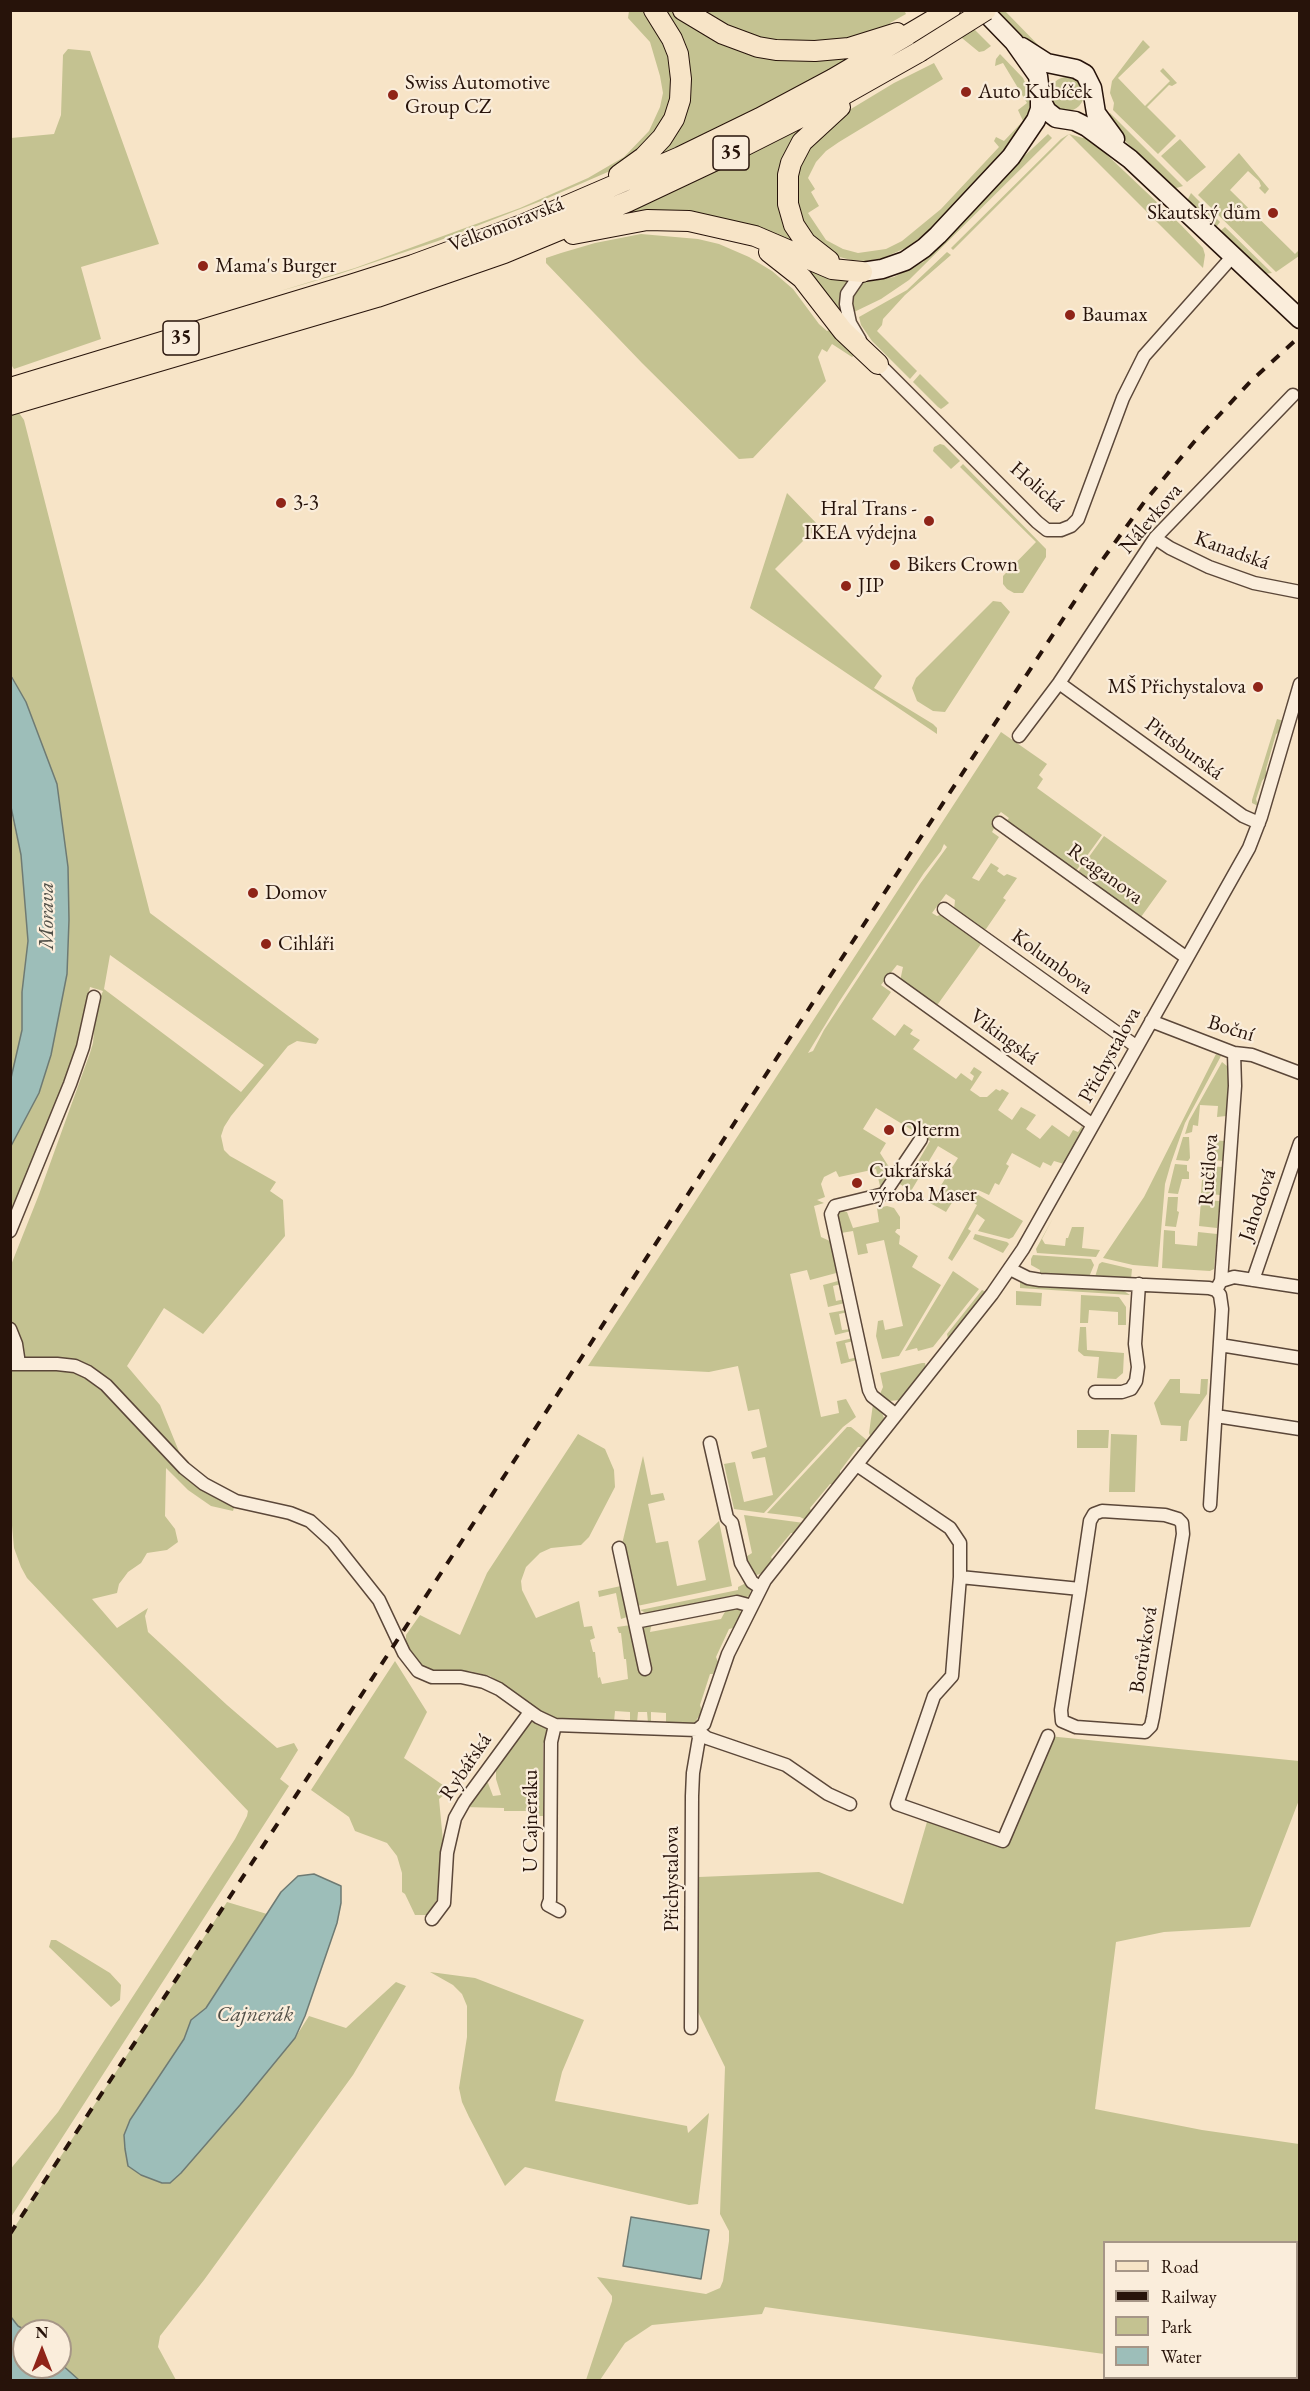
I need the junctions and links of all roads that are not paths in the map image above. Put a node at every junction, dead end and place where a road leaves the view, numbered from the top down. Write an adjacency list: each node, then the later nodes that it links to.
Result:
1 (654, 10): 14 (main road)
2 (683, 10): 6 (main road)
3 (985, 10): 5 (street); 6 (main road, Velkomoravská / 35, bridge)
4 (947, 12): 6 (main road, Velkomoravská / 35)
5 (1009, 37): 7 (street); 9 (street)
6 (911, 39): 8 (main road, Velkomoravská / 35); 14 (main road, Velkomoravská / 35)
7 (1067, 67): 9 (street); 10 (street)
8 (881, 74): 16 (main road, Velkomoravská / 35); 18 (main road)
9 (1040, 93): 11 (street); 12 (street)
10 (1093, 93): 11 (street); 13 (street)
11 (1066, 120): 12 (street); 13 (street)
12 (1011, 157): 18 (street)
13 (1137, 166): 17 (street)
14 (580, 201): 21 (main road, Velkomoravská / 35)
15 (721, 228): 16 (main road); 18 (main road); 20 (main road)
16 (535, 240): 23 (main road, Velkomoravská / 35)
17 (1232, 257): 19 (street); 20 (street, Holická)
18 (862, 272): 20 (street, Holická)
19 (1299, 319)
20 (878, 364)
21 (10, 388)
22 (1293, 395): 24 (street, Nálevkova)
23 (11, 405)
24 (1155, 538): 25 (street, Kanadská); 26 (street, Nálevkova)
25 (1299, 592)
26 (1059, 683): 29 (street, Nálevkova); 31 (street, Pittsburská)
27 (1299, 684): 28 (street, Přichystalova)
28 (1298, 702): 31 (street, Přichystalova)
29 (1019, 736)
30 (999, 823): 33 (street, Reaganova)
31 (1259, 823): 33 (street, Přichystalova)
32 (944, 909): 37 (street, Kolumbova)
33 (1187, 958): 36 (street, Přichystalova)
34 (891, 980): 40 (street, Vikingská)
35 (94, 997): 43 (street)
36 (1151, 1021): 37 (street, Přichystalova); 38 (street, Boční)
37 (1137, 1047): 40 (street, Přichystalova)
38 (1234, 1053): 39 (street, Boční); 47 (street, Ručilova)
39 (1299, 1073)
40 (1093, 1125): 44 (street, Přichystalova)
41 (921, 1139): 54 (street)
42 (1299, 1143): 45 (street, Jahodová)
43 (10, 1231)
44 (1010, 1269): 46 (street); 54 (street, Přichystalova)
45 (1253, 1280): 47 (street); 48 (street)
46 (1139, 1284): 47 (street); 53 (street)
47 (1219, 1285): 50 (street, Ručilova)
48 (1299, 1287)
49 (10, 1329): 52 (street)
50 (1220, 1345): 51 (street); 55 (street, Ručilova)
51 (1299, 1358)
52 (15, 1364): 67 (street)
53 (1095, 1392)
54 (896, 1415): 58 (street, Přichystalova)
55 (1216, 1416): 56 (street); 59 (street, Ručilova)
56 (1299, 1429)
57 (710, 1443): 62 (street)
58 (857, 1464): 61 (street); 62 (street, Přichystalova)
59 (1210, 1505)
60 (619, 1548): 65 (street)
61 (960, 1577): 63 (street); 70 (street)
62 (761, 1588): 64 (street, Přichystalova)
63 (1080, 1589): 63 (street, Borůvková)
64 (752, 1606): 65 (street); 69 (street, Přichystalova)
65 (635, 1622): 66 (street)
66 (645, 1669)
67 (530, 1712): 68 (street); 73 (street, Rybářská)
68 (555, 1725): 69 (street); 72 (street, U Cajneráku)
69 (698, 1730): 71 (street); 74 (street, Přichystalova)
70 (1048, 1736)
71 (850, 1804)
72 (559, 1911)
73 (432, 1919)
74 (691, 2028)

